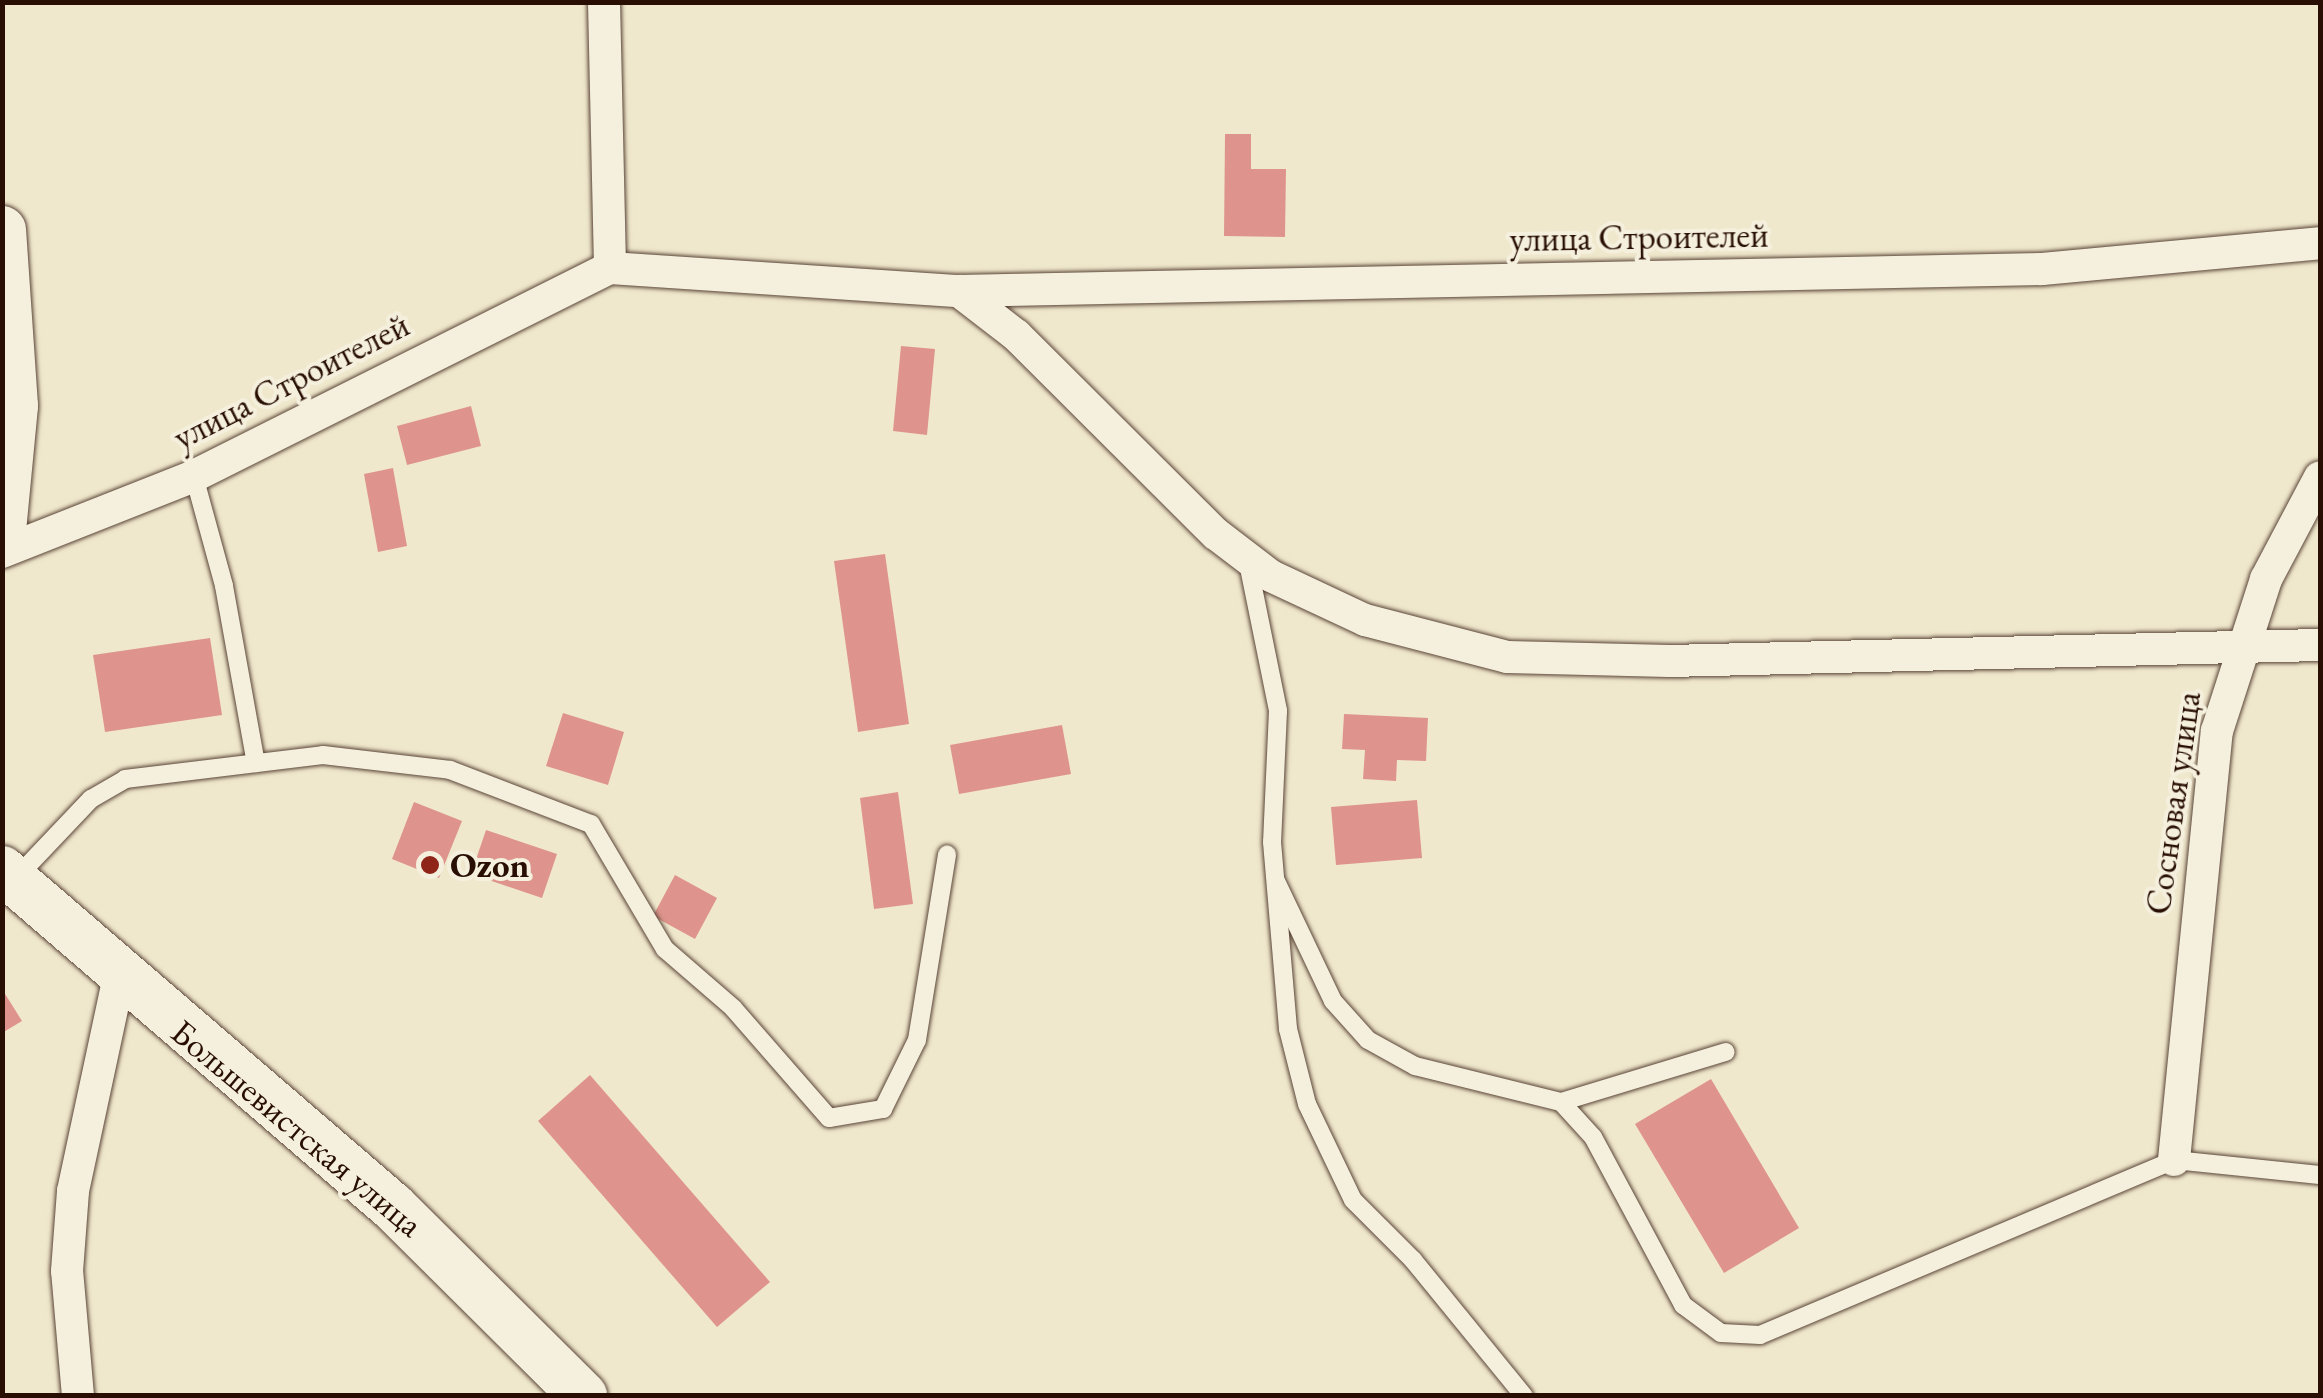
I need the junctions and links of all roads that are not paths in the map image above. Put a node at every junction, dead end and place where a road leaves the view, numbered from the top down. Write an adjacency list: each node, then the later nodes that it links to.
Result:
1 (604, 2): 4 (street)
2 (2, 230): 8 (street)
3 (2320, 243): 5 (street, улица Строителей)
4 (610, 268): 5 (street, улица Строителей); 6 (street, улица Строителей)
5 (959, 291): 10 (street)
6 (194, 476): 9 (street, улица Строителей); 13 (lane)
7 (2320, 477): 12 (street, Сосновая улица)
8 (2, 530)
9 (2, 552)
10 (1248, 558): 12 (street); 16 (lane)
11 (2320, 644): 12 (street)
12 (2239, 648): 20 (street, Сосновая улица)
13 (256, 763): 14 (lane); 15 (lane)
14 (947, 854)
15 (8, 875): 17 (street, Большевистская улица)
16 (1276, 881): 19 (lane); 24 (lane)
17 (119, 976): 22 (street); 23 (street, Большевистская улица)
18 (1726, 1052): 19 (lane)
19 (1561, 1102): 20 (lane)
20 (2174, 1160): 21 (lane)
21 (2320, 1175)
22 (78, 1396)
23 (583, 1396)
24 (1524, 1396)

